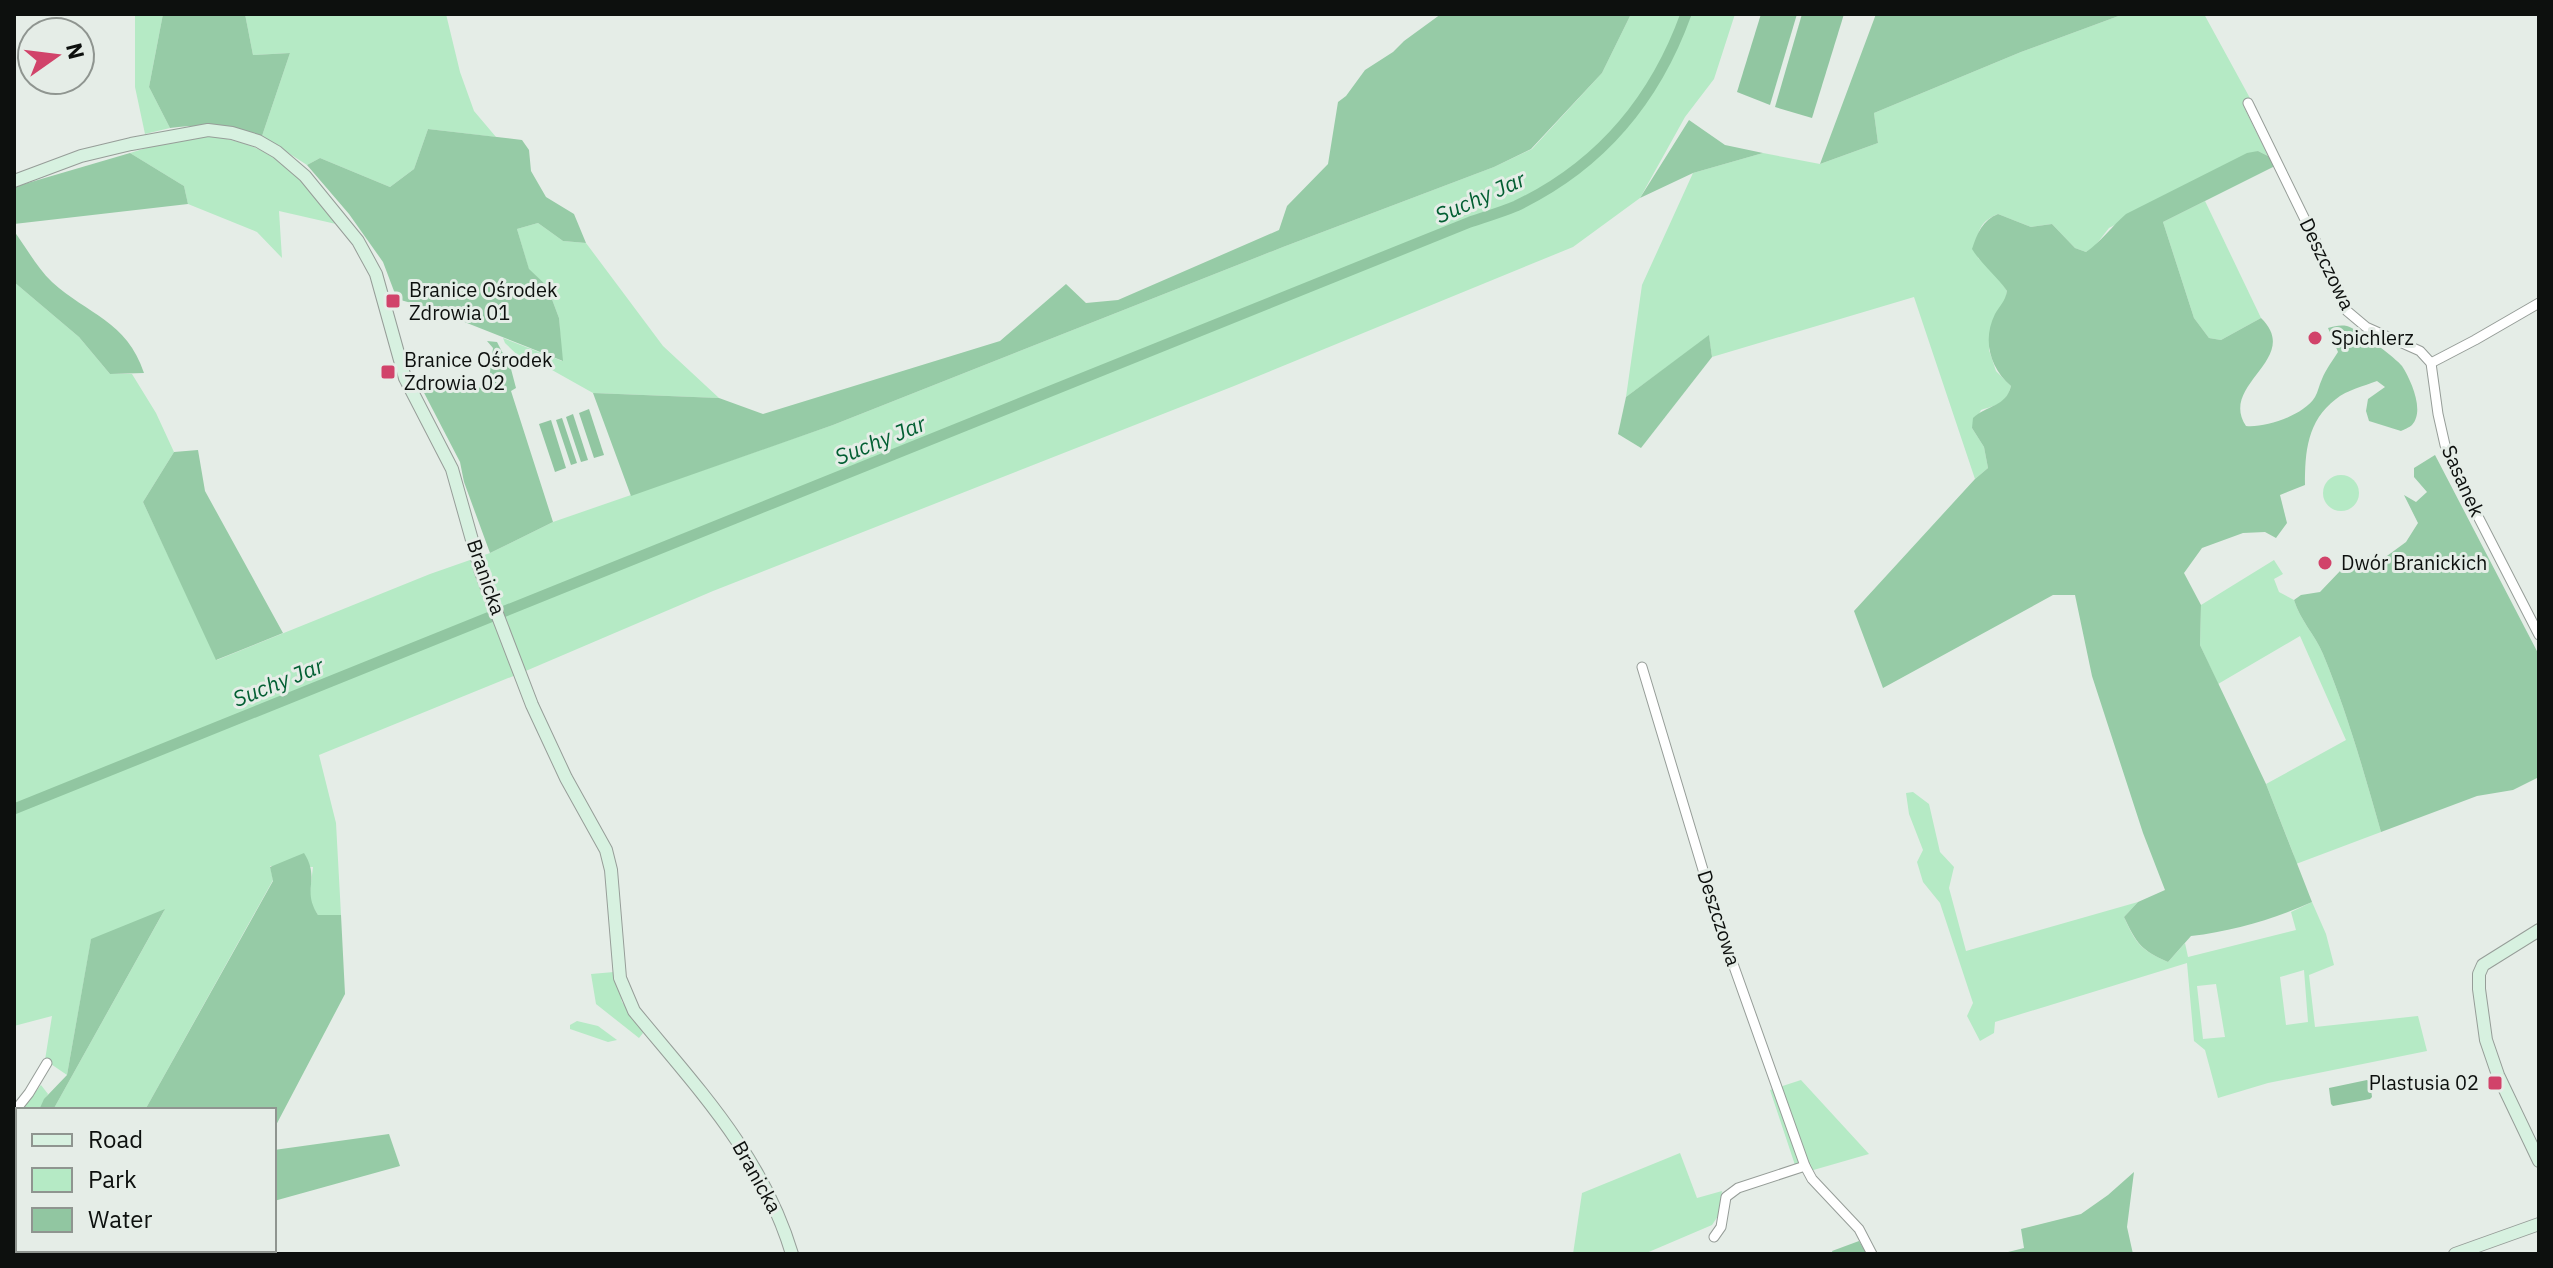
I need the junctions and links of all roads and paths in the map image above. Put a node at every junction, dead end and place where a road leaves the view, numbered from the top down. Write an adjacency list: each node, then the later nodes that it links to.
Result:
1 (2248, 103): 4 (street, Deszczowa)
2 (14, 181): 14 (street, Branicka)
3 (2539, 303): 4 (street)
4 (2431, 363): 5 (street, Sasanek)
5 (2539, 635)
6 (1642, 667): 11 (street, Deszczowa)
7 (2539, 930): 10 (street)
8 (47, 1063): 9 (street)
9 (17, 1108)
10 (2539, 1161)
11 (1805, 1166): 13 (street); 15 (street, Deszczowa)
12 (2539, 1224): 16 (street)
13 (1714, 1237)
14 (792, 1254)
15 (1872, 1254)
16 (2455, 1254)

